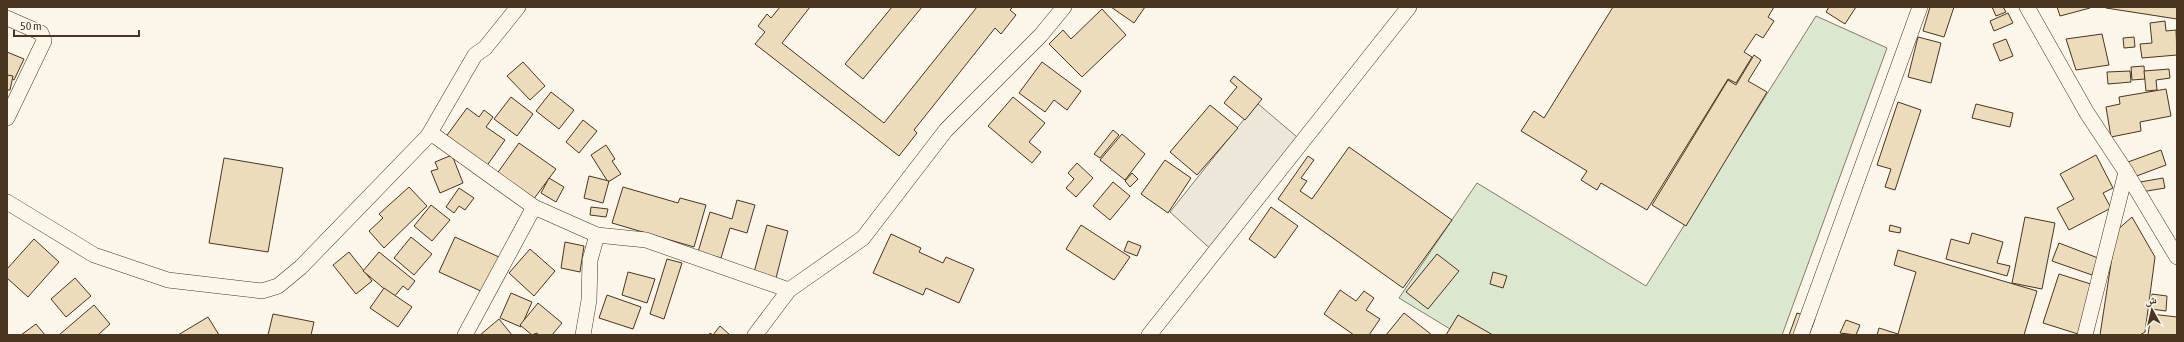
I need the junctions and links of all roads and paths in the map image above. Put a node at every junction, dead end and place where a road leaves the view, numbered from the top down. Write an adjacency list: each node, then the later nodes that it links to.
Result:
1 (518, 7): 8 (street)
2 (1064, 7): 14 (street)
3 (1409, 7): 18 (street)
4 (1920, 7): 19 (street)
5 (2027, 7): 9 (street)
6 (7, 18): 7 (street)
7 (7, 118)
8 (428, 136): 10 (street); 11 (street)
9 (2126, 172): 13 (street); 20 (street)
10 (7, 202)
11 (534, 207): 12 (street); 15 (street)
12 (597, 235): 14 (street); 16 (street)
13 (2177, 258)
14 (789, 290): 17 (street)
15 (465, 335)
16 (583, 335)
17 (755, 335)
18 (1149, 335)
19 (1801, 335)
20 (2085, 335)

